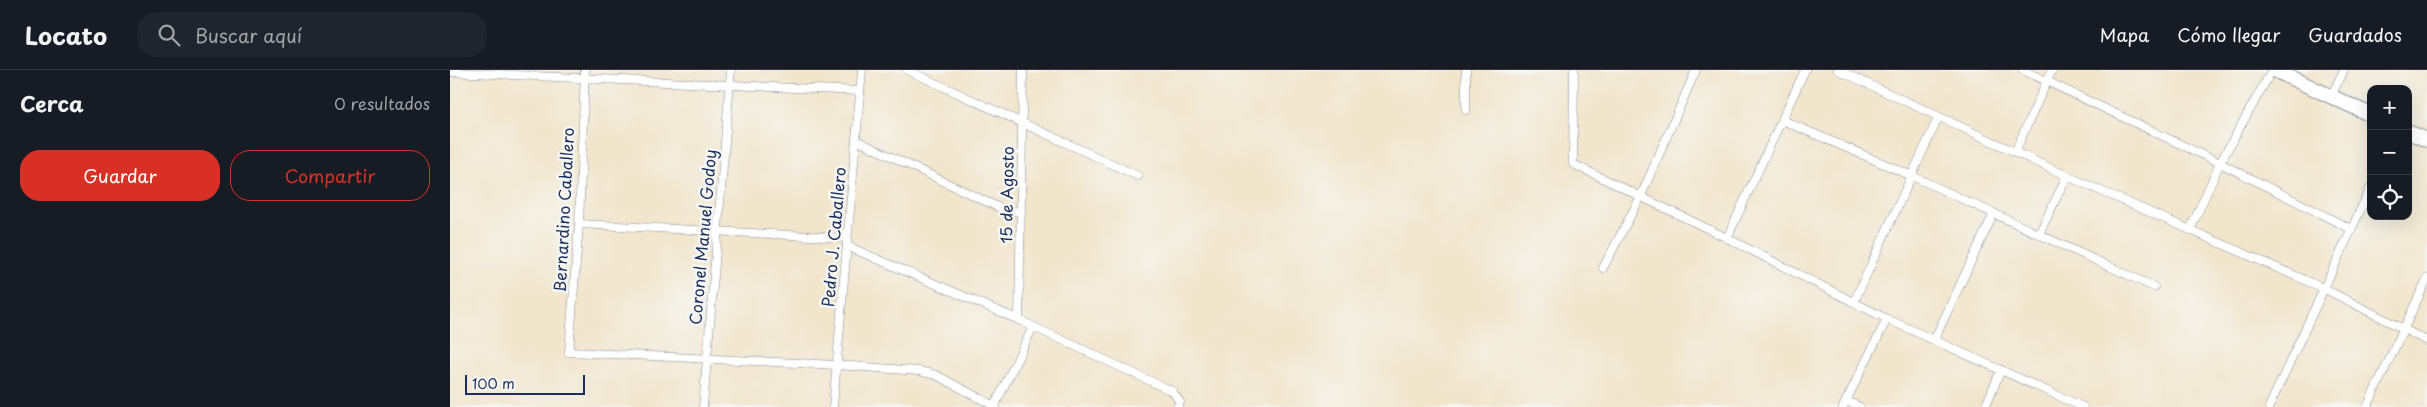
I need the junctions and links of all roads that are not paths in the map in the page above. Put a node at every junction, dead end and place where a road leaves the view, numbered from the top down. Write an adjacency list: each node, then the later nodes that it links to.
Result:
1 (731, 70): 17 (street, Coronel Manuel Godoy)
2 (862, 70): 18 (street, Pedro J. Caballero)
3 (907, 70): 24 (street)
4 (1023, 70): 24 (street, 15 de Agosto)
5 (1466, 70): 20 (street)
6 (1574, 70): 34 (street)
7 (1696, 70): 34 (street)
8 (1806, 70): 23 (street)
9 (1838, 70): 22 (street)
10 (2023, 70): 16 (street)
11 (2052, 70): 16 (street)
12 (2273, 70): 19 (highway); 29 (street)
13 (2344, 70): 19 (street)
14 (450, 72): 15 (street)
15 (585, 74): 17 (street); 37 (street, Bernardino Caballero)
16 (2047, 82): 28 (street); 29 (street)
17 (729, 86): 18 (street); 40 (street, Coronel Manuel Godoy)
18 (860, 91): 26 (street, Pedro J. Caballero)
19 (2331, 96): 21 (highway)
20 (1466, 110)
21 (2367, 113)
22 (1938, 118): 28 (street); 31 (street)
23 (1782, 120): 31 (street); 42 (street)
24 (1022, 123): 30 (street); 35 (street, 15 de Agosto)
25 (2412, 134): 27 (highway)
26 (856, 140): 35 (street); 43 (street, Pedro J. Caballero)
27 (2427, 140)
28 (2015, 152): 32 (street)
29 (2220, 163): 38 (street); 39 (street)
30 (1138, 176)
31 (1912, 176): 36 (street); 48 (street)
32 (2067, 176): 39 (street); 41 (street)
33 (2367, 195): 38 (street)
34 (1640, 198): 42 (street); 44 (street)
35 (1021, 212): 50 (street, 15 de Agosto)
36 (1994, 213): 41 (street); 53 (street)
37 (578, 224): 40 (street); 55 (street, Bernardino Caballero)
38 (2351, 229): 47 (street)
39 (2190, 230): 47 (street)
40 (718, 231): 43 (street); 55 (street, Coronel Manuel Godoy)
41 (2039, 234): 46 (street)
42 (1728, 238): 48 (street)
43 (847, 242): 50 (street); 56 (street, Pedro J. Caballero)
44 (1603, 268)
45 (2427, 279): 52 (street)
46 (2154, 286)
47 (2324, 288): 52 (street); 66 (street)
48 (1854, 302): 49 (street)
49 (1887, 319): 53 (street); 58 (street)
50 (1019, 320): 51 (street)
51 (1033, 327): 61 (street); 62 (street)
52 (2404, 329): 54 (street); 67 (street)
53 (1934, 340): 57 (street)
54 (2427, 341)
55 (707, 359): 56 (street); 59 (street, Coronel Manuel Godoy)
56 (837, 365): 60 (street, Pedro J. Caballero); 61 (street)
57 (2001, 370): 64 (street); 65 (street)
58 (1845, 404): 63 (street)
59 (703, 407)
60 (833, 407)
61 (995, 407)
62 (1177, 407)
63 (1860, 407)
64 (1984, 407)
65 (2083, 407)
66 (2269, 407)
67 (2367, 407)

